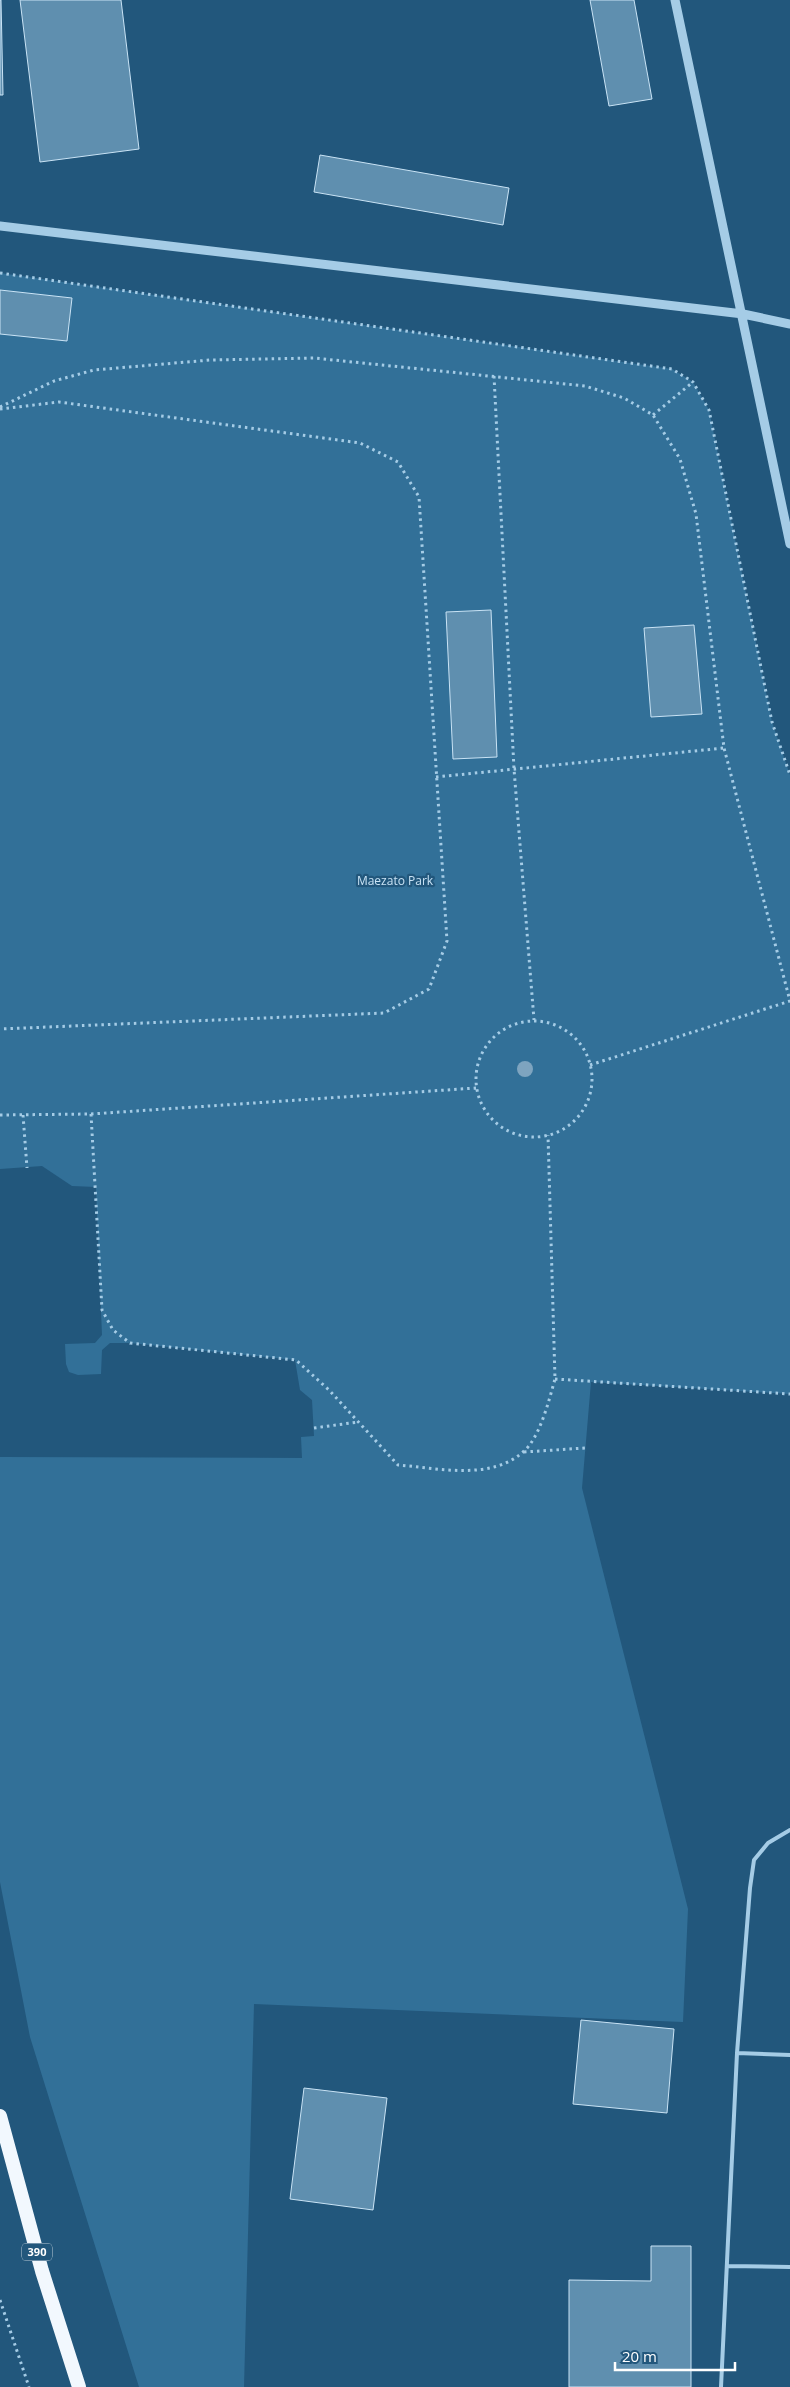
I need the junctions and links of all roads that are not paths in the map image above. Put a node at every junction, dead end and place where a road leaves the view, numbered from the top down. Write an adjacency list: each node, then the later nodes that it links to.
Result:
1 (676, 0): 3 (street)
2 (0, 226): 3 (street)
3 (743, 314): 4 (street); 5 (street)
4 (790, 324)
5 (790, 544)
6 (790, 1830): 7 (lane)
7 (737, 2053): 8 (lane); 10 (lane)
8 (790, 2055)
9 (0, 2116): 12 (highway, 390)
10 (726, 2266): 11 (lane); 13 (lane)
11 (790, 2267)
12 (79, 2387)
13 (721, 2387)

